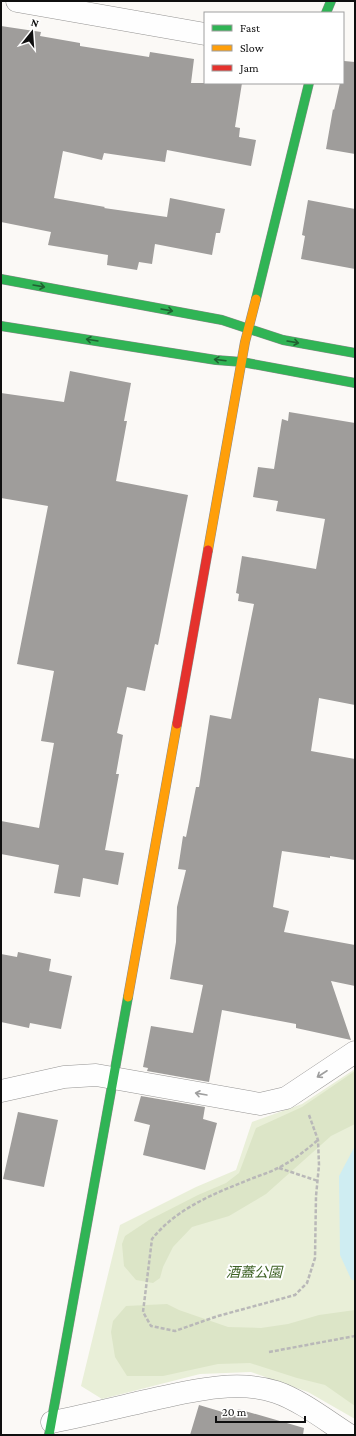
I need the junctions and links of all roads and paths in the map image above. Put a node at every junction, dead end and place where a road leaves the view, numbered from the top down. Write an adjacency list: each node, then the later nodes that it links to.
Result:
1 (17, 1): 4 (street)
2 (331, 1): 3 (street)
3 (326, 12)
4 (204, 34)
5 (309, 84): 8 (street)
6 (1, 279): 8 (street, one-way to 8)
7 (1, 326): 10 (street, one-way to 7)
8 (248, 329): 9 (street, one-way to 9); 10 (street)
9 (355, 353)
10 (242, 362): 11 (street); 13 (street)
11 (355, 383)
12 (355, 1052): 14 (street, one-way to 14)
13 (113, 1078): 14 (street, one-way to 13); 15 (street); 21 (street)
14 (300, 1088): 16 (path)
15 (1, 1091)
16 (318, 1140): 17 (path); 18 (path)
17 (279, 1168): 18 (path); 18 (path)
18 (318, 1181)
19 (355, 1336): 20 (path)
20 (269, 1352)
21 (51, 1429): 22 (street)
22 (349, 1435)

